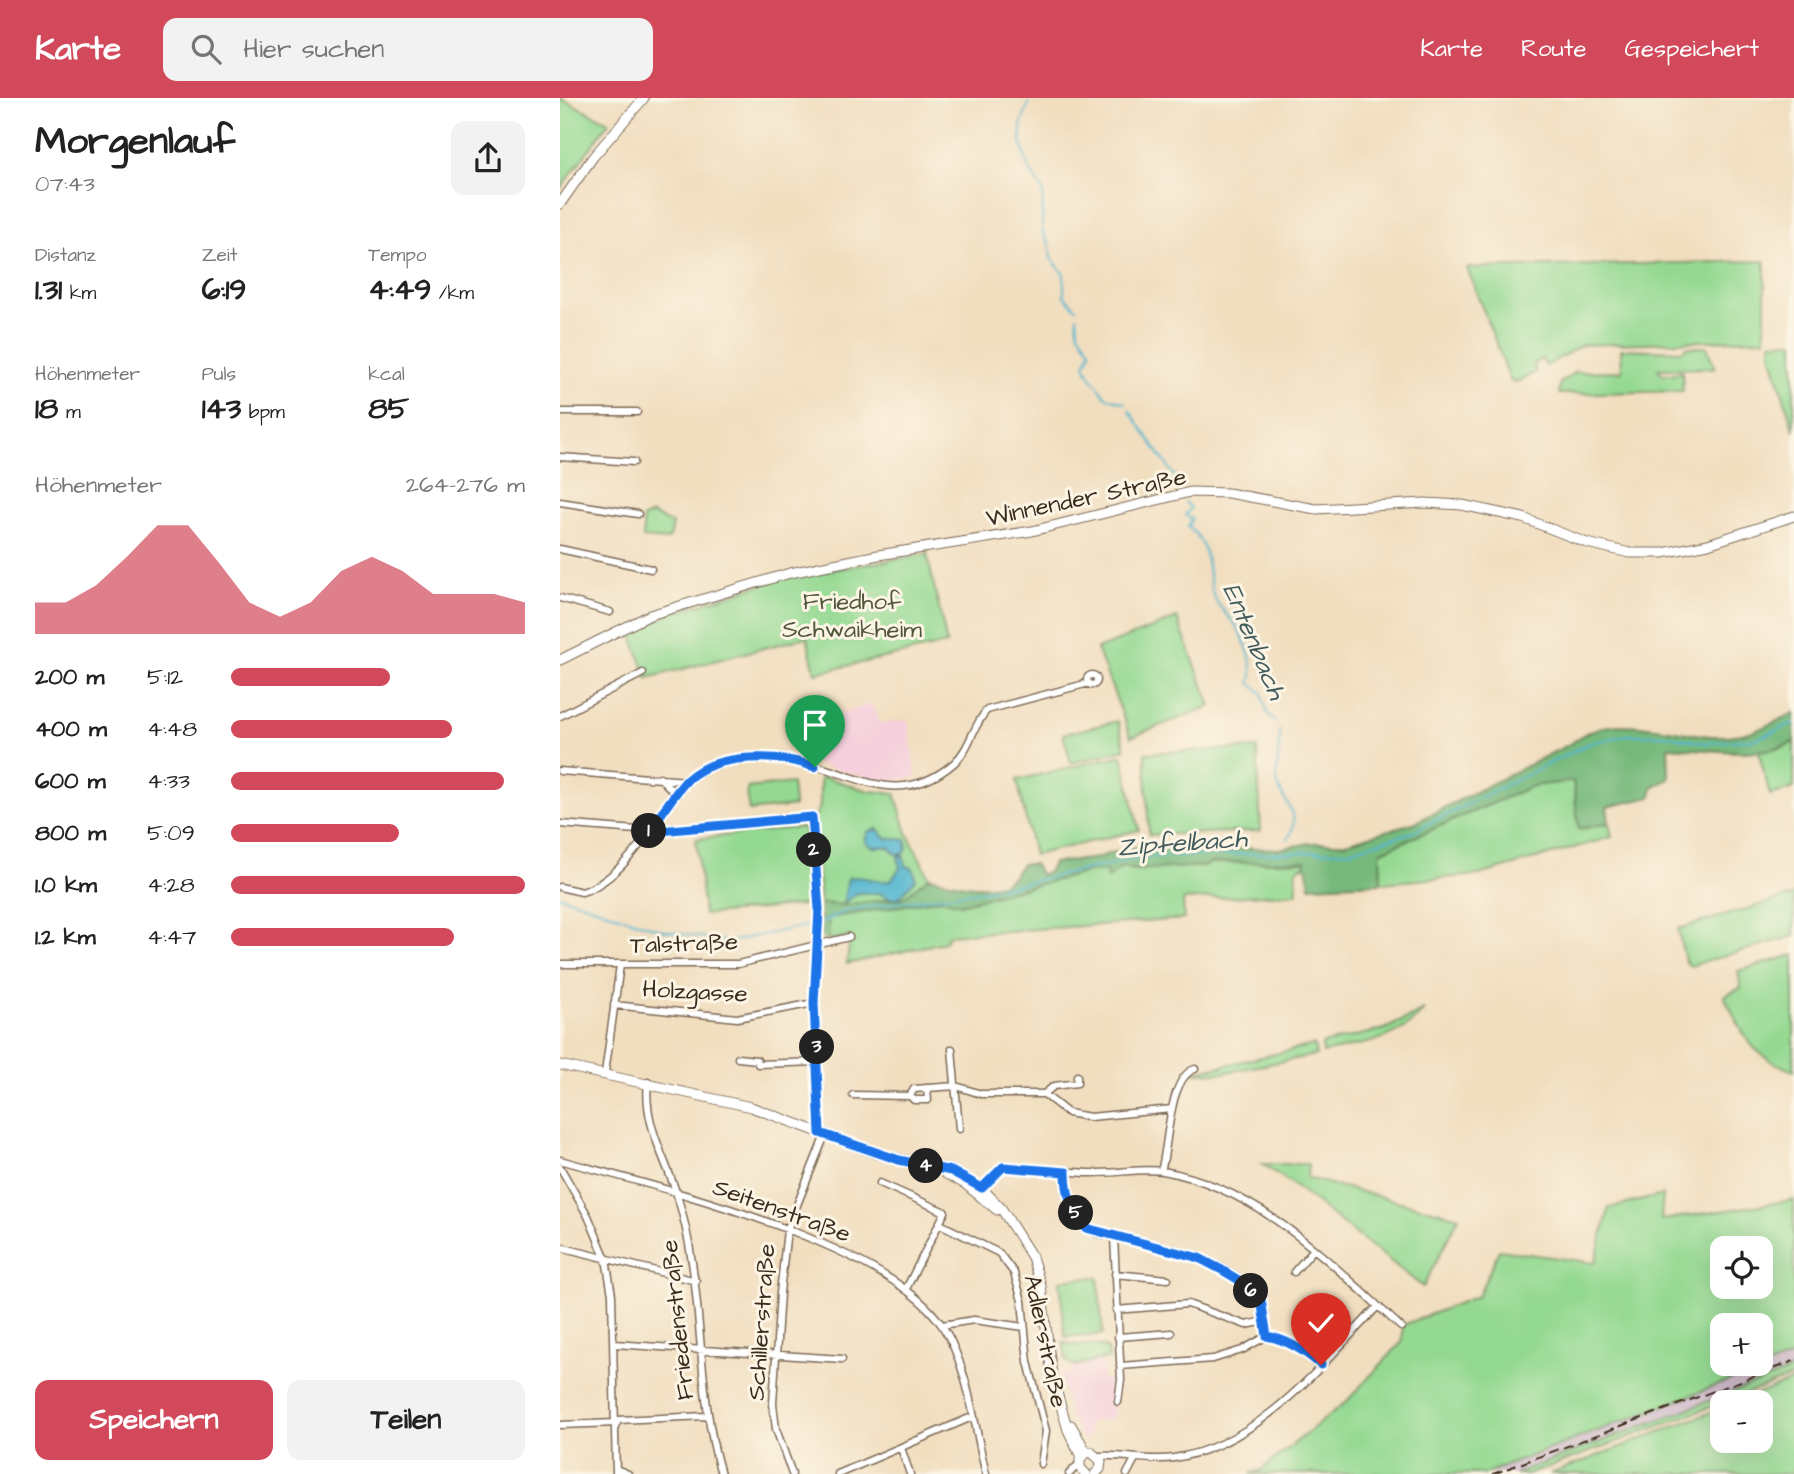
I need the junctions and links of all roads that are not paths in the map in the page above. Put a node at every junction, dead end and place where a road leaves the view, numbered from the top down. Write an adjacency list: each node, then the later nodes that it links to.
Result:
1 (644, 98): 2 (main road)
2 (560, 204)
3 (560, 412): 4 (street)
4 (637, 412)
5 (560, 457): 6 (street)
6 (634, 462)
7 (560, 502): 8 (street)
8 (638, 514)
9 (1794, 516): 14 (main road, Winnender Straße)
10 (560, 549): 11 (street)
11 (651, 569)
12 (560, 597): 13 (street)
13 (610, 612)
14 (560, 660)
15 (643, 673): 17 (street)
16 (1089, 683): 20 (street)
17 (560, 716)
18 (560, 771): 19 (street)
19 (660, 778): 20 (street); 21 (street)
20 (687, 780): 21 (street)
21 (676, 794): 23 (street)
22 (560, 824): 23 (street)
23 (649, 832): 24 (street); 26 (street, Schillerstraße)
24 (560, 887)
25 (849, 937): 26 (street, Talstraße)
26 (817, 946): 28 (street, Talstraße); 29 (street, Schillerstraße)
27 (560, 964): 28 (street, Talstraße)
28 (620, 965): 30 (street)
29 (814, 1003): 30 (street, Holzgasse); 33 (street, Schillerstraße)
30 (614, 1005): 36 (street)
31 (952, 1049): 39 (street)
32 (738, 1058): 33 (street)
33 (818, 1062): 46 (street, Schillerstraße)
34 (560, 1065): 36 (main road)
35 (1195, 1069): 44 (street)
36 (605, 1073): 38 (main road)
37 (1077, 1076): 41 (street)
38 (648, 1082): 46 (main road); 53 (street, Friedenstraße)
39 (956, 1086): 40 (street); 41 (street); 45 (street)
40 (927, 1088): 43 (street); 43 (street)
41 (1044, 1094): 44 (street)
42 (853, 1095): 43 (street)
43 (910, 1096)
44 (1172, 1109): 49 (street)
45 (959, 1129)
46 (822, 1134): 52 (main road); 55 (street, Schillerstraße)
47 (560, 1160): 53 (street, Seitenstraße)
48 (560, 1167): 59 (street)
49 (1161, 1171): 50 (street); 58 (street)
50 (1066, 1172): 52 (street); 56 (street)
51 (880, 1183): 54 (street)
52 (980, 1191): 88 (main road)
53 (677, 1192): 55 (street, Seitenstraße); 63 (street, Friedenstraße)
54 (940, 1224): 64 (street); 70 (street, Adlerstraße)
55 (787, 1230): 64 (street, Seitenstraße); 76 (street, Schillerstraße)
56 (1114, 1237): 61 (street); 67 (street)
57 (560, 1247): 59 (street)
58 (1314, 1249): 60 (street); 65 (street)
59 (606, 1259): 63 (street); 74 (street)
60 (1294, 1272)
61 (1115, 1274): 62 (street); 66 (street)
62 (1168, 1279)
63 (696, 1281): 75 (street, Friedenstraße)
64 (906, 1289): 68 (street, Seitenstraße)
65 (1378, 1306): 69 (street); 78 (street)
66 (1116, 1310): 67 (street); 73 (street)
67 (1265, 1321): 72 (street)
68 (942, 1325): 70 (street); 82 (street, Seitenstraße)
69 (1401, 1326)
70 (1024, 1327): 87 (street, Adlerstraße)
71 (1171, 1333): 73 (street)
72 (1267, 1336): 78 (street); 79 (street)
73 (1118, 1338): 79 (street)
74 (614, 1344): 75 (street); 83 (street)
75 (702, 1350): 76 (street); 81 (street, Friedenstraße)
76 (774, 1354): 77 (street); 94 (street, Schillerstraße)
77 (842, 1359)
78 (1321, 1365): 86 (street)
79 (1120, 1366): 80 (street)
80 (1118, 1402)
81 (707, 1416): 83 (street); 93 (street, Friedenstraße)
82 (972, 1417): 85 (street); 97 (street, Seitenstraße)
83 (617, 1421): 84 (street); 90 (street)
84 (560, 1425)
85 (901, 1448): 91 (street); 96 (street)
86 (1135, 1459): 89 (street); 99 (street)
87 (1041, 1464)
88 (1082, 1466): 89 (main road); 98 (street)
89 (1100, 1467)
90 (616, 1471): 92 (street)
91 (856, 1471): 95 (street)
92 (628, 1474)
93 (721, 1474)
94 (792, 1474)
95 (838, 1474)
96 (910, 1474)
97 (986, 1474)
98 (1069, 1474)
99 (1127, 1474)

